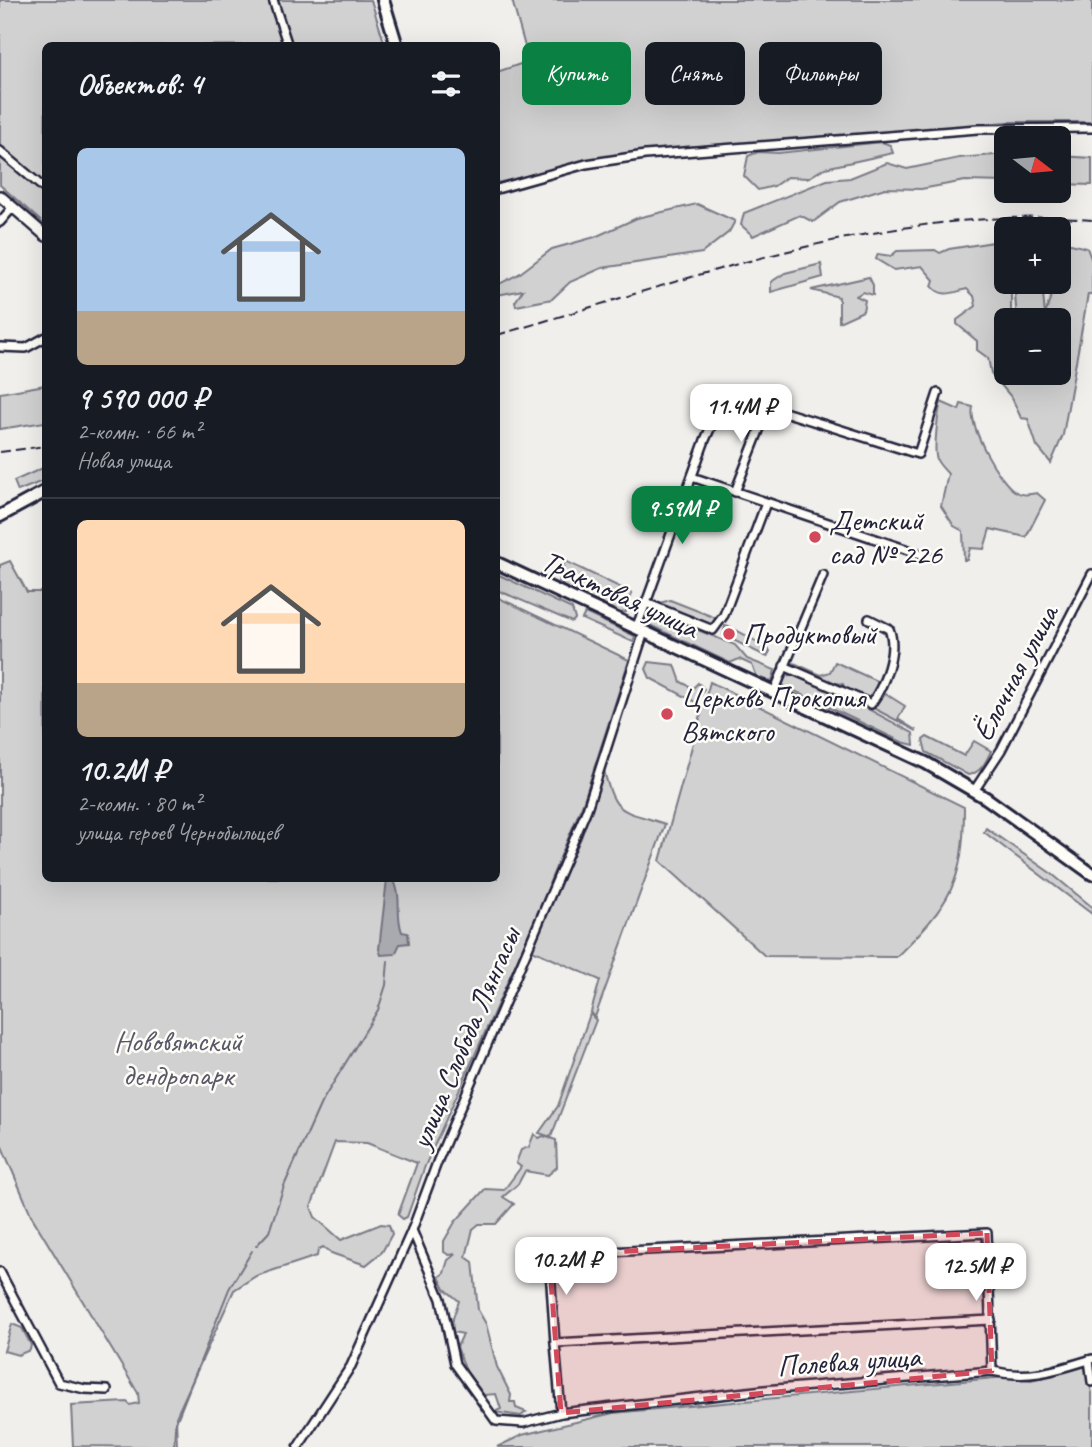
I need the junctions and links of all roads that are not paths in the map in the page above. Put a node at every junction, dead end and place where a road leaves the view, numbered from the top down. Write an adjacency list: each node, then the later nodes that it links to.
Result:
1 (273, 0): 3 (street)
2 (383, 0): 4 (main road)
3 (287, 42)
4 (396, 42)
5 (1092, 128): 8 (street)
6 (0, 151): 7 (street)
7 (42, 187)
8 (500, 188)
9 (0, 196): 10 (street)
10 (13, 207): 11 (street); 12 (street)
11 (0, 222)
12 (42, 232)
13 (42, 339): 14 (street)
14 (0, 347)
15 (938, 393): 16 (street)
16 (769, 405): 17 (street, улица Слобода Лянгасы); 18 (street)
17 (692, 477): 18 (street); 26 (street, улица Слобода Лянгасы)
18 (735, 492): 20 (street)
19 (42, 493): 21 (main road)
20 (766, 503): 22 (street); 26 (street)
21 (0, 516)
22 (929, 557)
23 (500, 564): 28 (main road, Трактовая улица)
24 (1092, 574): 31 (street, Ёлочная улица)
25 (822, 575): 29 (street)
26 (646, 603): 28 (street, улица Слобода Лянгасы)
27 (869, 619): 29 (street)
28 (640, 630): 30 (main road, Трактовая улица); 33 (street, улица Слобода Лянгасы)
29 (784, 666): 30 (street)
30 (774, 692): 31 (main road, Трактовая улица)
31 (974, 791): 32 (main road, Трактовая улица)
32 (1092, 874)
33 (412, 1230): 41 (street, Полевая улица); 42 (street, улица Слобода Лянгасы)
34 (0, 1272): 40 (street)
35 (990, 1320): 36 (street); 36 (street); 38 (street)
36 (555, 1343): 41 (street)
37 (1090, 1360): 38 (street, Полевая улица); 39 (street)
38 (992, 1371): 41 (street, Полевая улица)
39 (1092, 1382)
40 (107, 1390)
41 (561, 1413)
42 (298, 1447)

